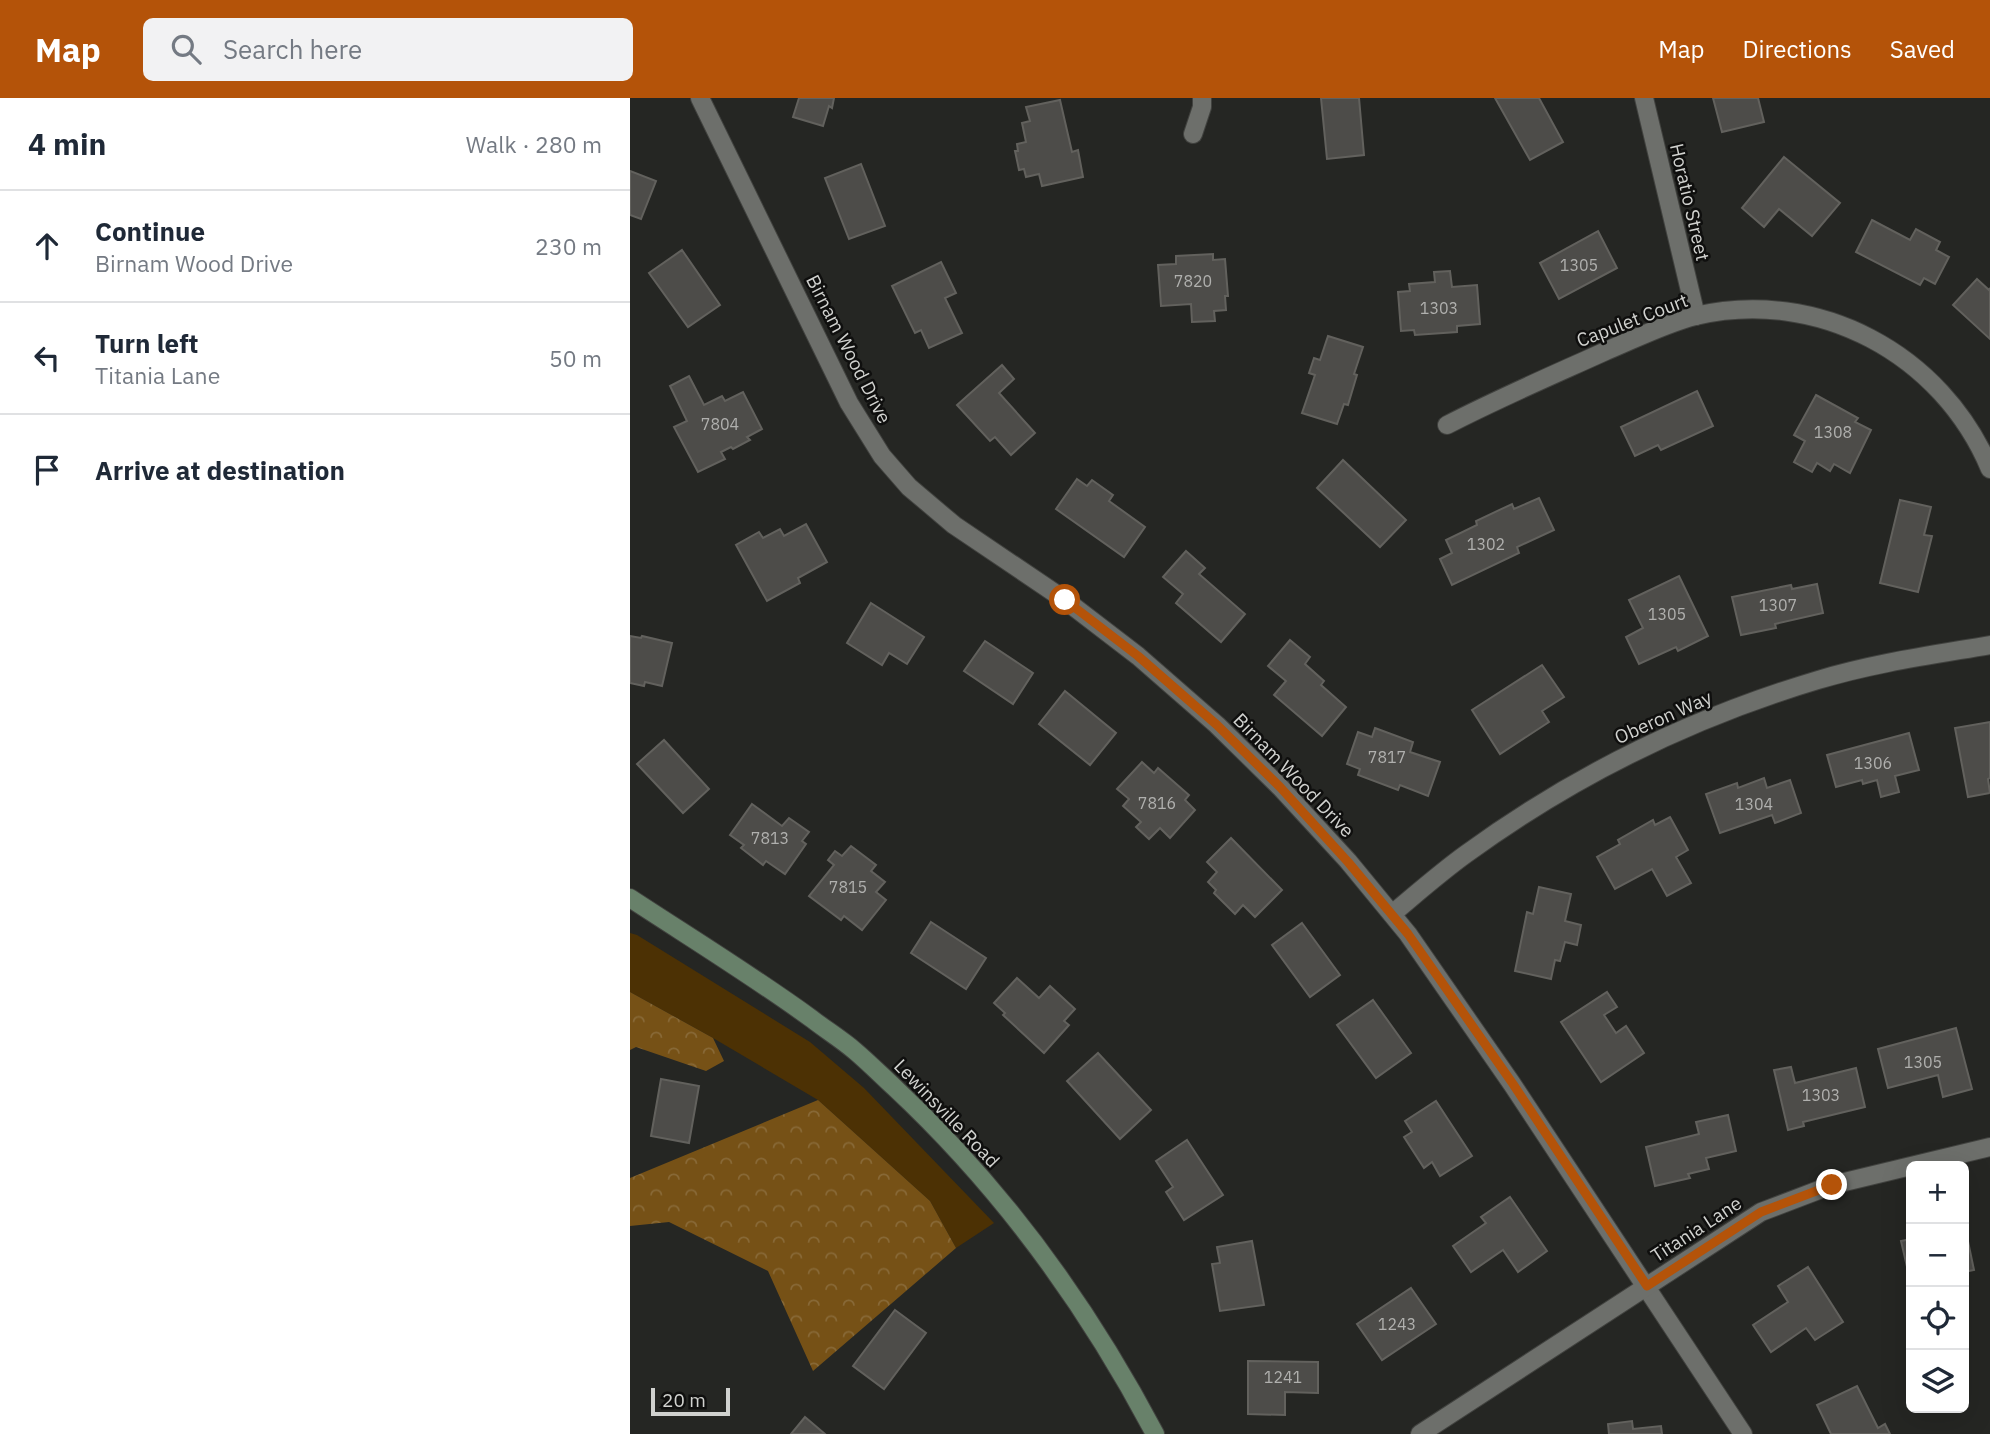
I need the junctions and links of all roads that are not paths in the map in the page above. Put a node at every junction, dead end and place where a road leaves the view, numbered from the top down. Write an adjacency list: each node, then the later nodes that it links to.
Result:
1 (700, 98): 10 (street, Birnam Wood Drive)
2 (1202, 98): 4 (street)
3 (1644, 98): 5 (street, Horatio Street)
4 (1193, 134)
5 (1696, 316): 6 (street, Capulet Court); 7 (street, Capulet Court)
6 (1447, 425)
7 (1990, 469)
8 (1990, 645): 10 (street, Oberon Way)
9 (630, 898): 13 (main road, Lewinsville Road)
10 (1392, 914): 12 (street, Birnam Wood Drive)
11 (1990, 1147): 12 (street, Titania Lane)
12 (1647, 1286): 14 (street, Titania Lane); 15 (street, Birnam Wood Drive)
13 (1155, 1434)
14 (1420, 1434)
15 (1743, 1434)

